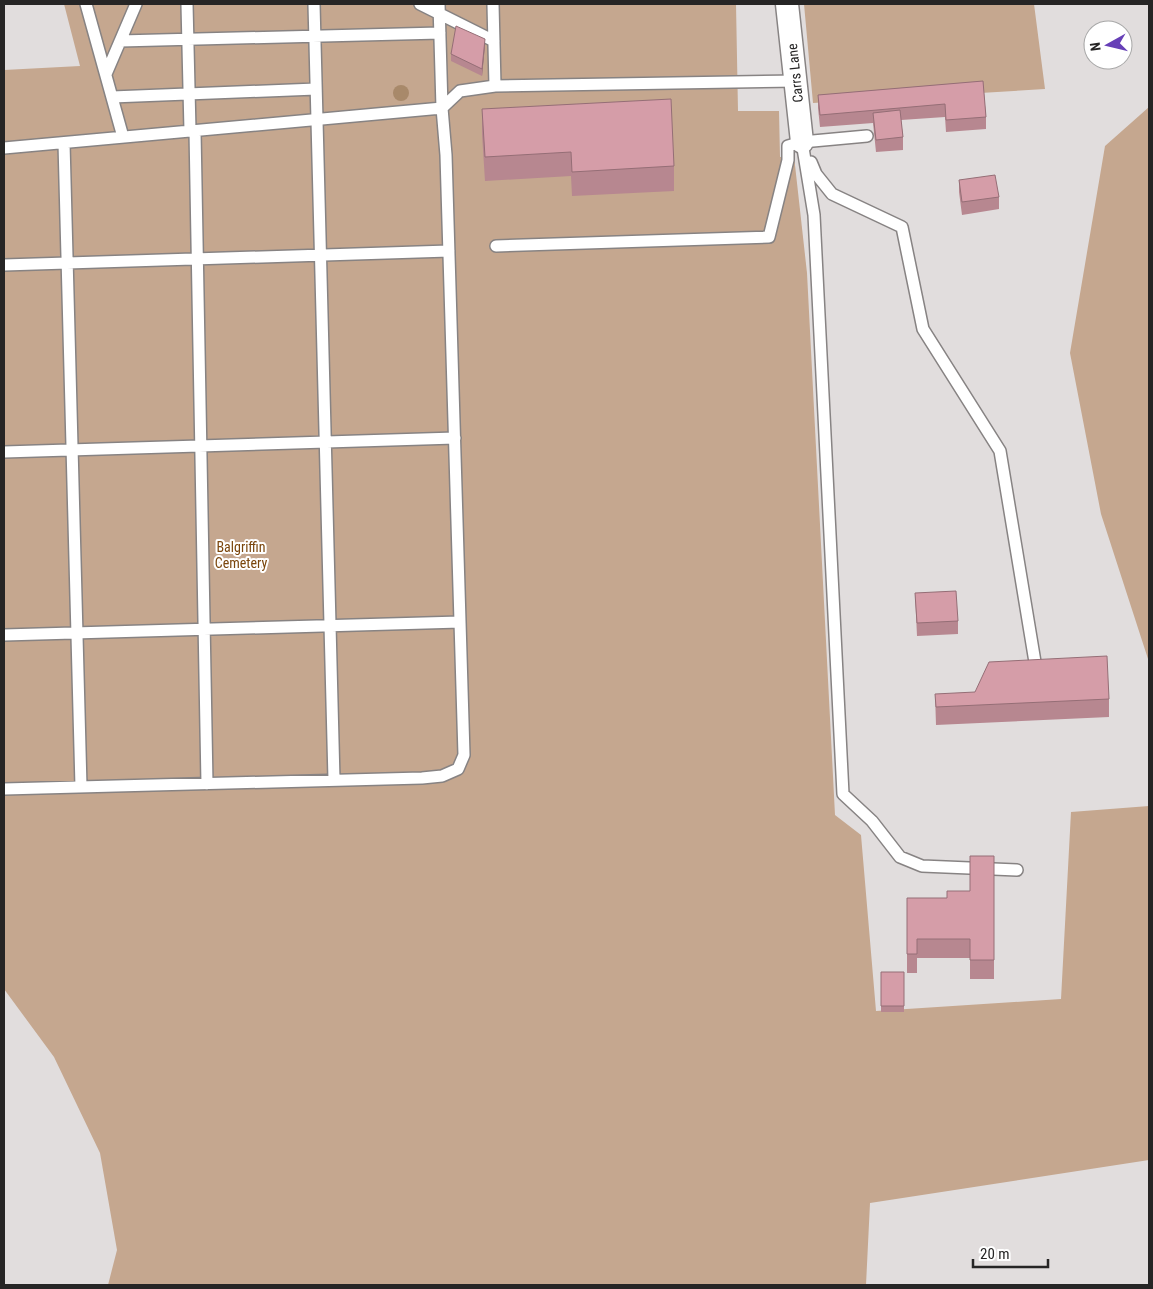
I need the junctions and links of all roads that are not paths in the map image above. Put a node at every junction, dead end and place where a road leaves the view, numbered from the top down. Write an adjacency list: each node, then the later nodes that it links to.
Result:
1 (86, 4): 14 (lane)
2 (136, 4): 12 (lane)
3 (187, 4): 11 (lane)
4 (314, 4): 10 (lane)
5 (420, 4): 8 (lane)
6 (493, 4): 13 (lane)
7 (787, 4): 15 (street, Carrs Lane)
8 (439, 8): 9 (lane); 13 (lane)
9 (440, 33): 10 (lane); 20 (lane)
10 (315, 36): 11 (lane); 17 (lane)
11 (188, 39): 12 (lane); 18 (lane)
12 (120, 41): 14 (lane)
13 (494, 41): 16 (lane)
14 (106, 74): 19 (lane)
15 (796, 81): 16 (lane); 25 (street, Carrs Lane)
16 (495, 86): 20 (lane)
17 (316, 89): 18 (lane); 21 (lane)
18 (189, 94): 19 (lane); 22 (lane)
19 (112, 97): 24 (lane)
20 (442, 108): 21 (lane); 29 (lane)
21 (317, 120): 22 (lane); 30 (lane)
22 (192, 131): 24 (lane); 31 (lane)
23 (867, 136): 25 (lane)
24 (123, 137): 26 (lane)
25 (802, 142): 28 (lane); 44 (lane); 49 (lane)
26 (64, 143): 27 (lane); 32 (lane)
27 (4, 148)
28 (496, 246)
29 (449, 251): 30 (lane); 34 (lane)
30 (321, 255): 31 (lane); 35 (lane)
31 (197, 259): 32 (lane); 36 (lane)
32 (67, 263): 33 (lane); 37 (lane)
33 (4, 265)
34 (455, 438): 35 (lane); 39 (lane)
35 (326, 442): 36 (lane); 40 (lane)
36 (201, 446): 37 (lane); 41 (lane)
37 (72, 450): 38 (lane); 42 (lane)
38 (4, 452)
39 (460, 622): 40 (lane); 45 (lane)
40 (330, 626): 41 (lane); 45 (lane)
41 (204, 630): 42 (lane); 46 (lane)
42 (77, 633): 43 (lane); 47 (lane)
43 (4, 635)
44 (1035, 662)
45 (334, 780): 46 (lane)
46 (207, 784): 47 (lane)
47 (81, 787): 48 (lane)
48 (4, 789)
49 (1017, 870)

